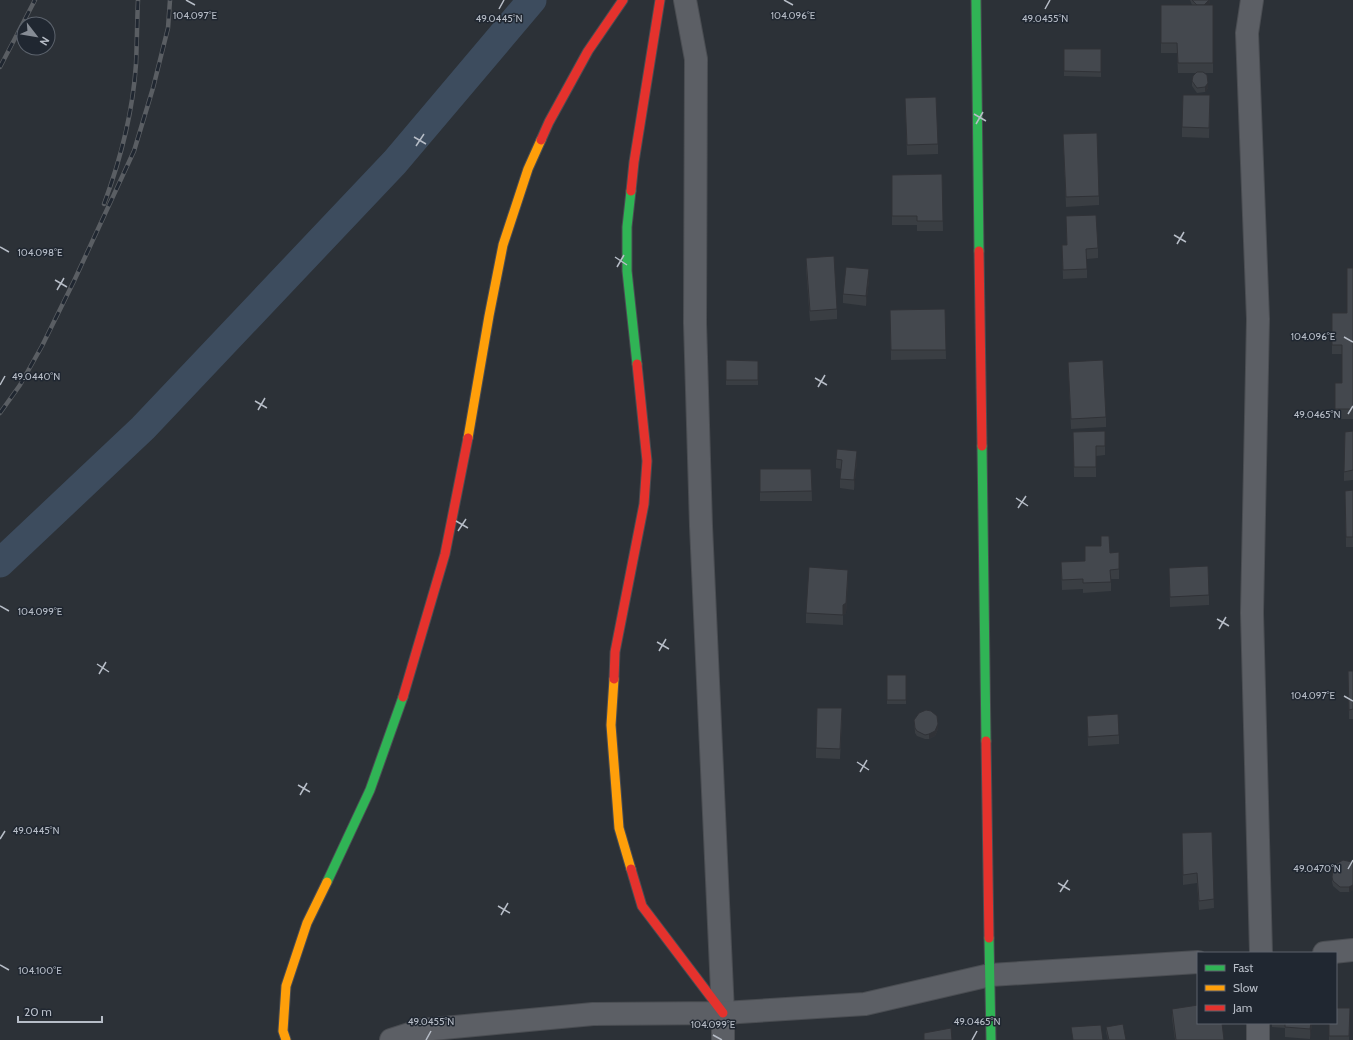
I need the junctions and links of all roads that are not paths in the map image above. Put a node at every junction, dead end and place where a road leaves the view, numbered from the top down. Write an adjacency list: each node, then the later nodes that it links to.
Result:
1 (623, 0): 13 (street)
2 (660, 0): 11 (street)
3 (685, 0): 11 (street)
4 (976, 0): 10 (street)
5 (1252, 0): 7 (street)
6 (1353, 950): 8 (street)
7 (1261, 952)
8 (1334, 952)
9 (1197, 962): 10 (street)
10 (990, 976): 11 (street); 16 (street)
11 (723, 1013): 14 (street); 15 (street)
12 (1258, 1024): 17 (street)
13 (286, 1040)
14 (391, 1040)
15 (723, 1040)
16 (990, 1040)
17 (1258, 1040)

